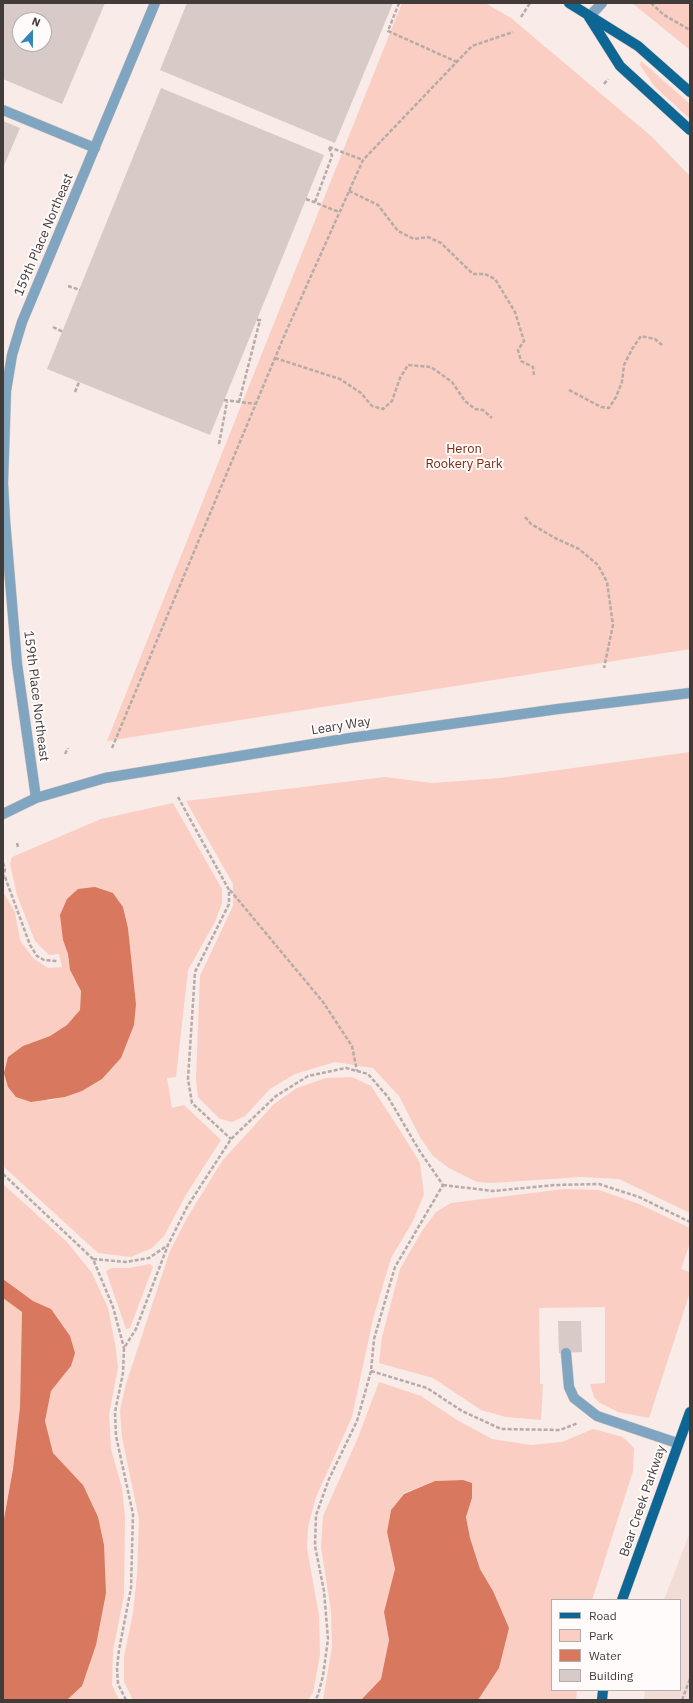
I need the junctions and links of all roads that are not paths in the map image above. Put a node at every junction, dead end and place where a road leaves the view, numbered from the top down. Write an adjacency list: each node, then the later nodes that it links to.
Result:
1 (155, 3): 8 (street, 159th Place Northeast)
2 (569, 3): 4 (main road)
3 (602, 3): 4 (street)
4 (589, 18): 5 (main road); 7 (main road)
5 (690, 92)
6 (3, 110): 8 (street)
7 (690, 130)
8 (95, 148): 10 (street, 159th Place Northeast)
9 (690, 693): 10 (street, Leary Way)
10 (36, 798): 11 (street, Leary Way)
11 (3, 814)
12 (566, 1353): 14 (street)
13 (690, 1412): 14 (main road, Bear Creek Parkway)
14 (677, 1443): 15 (main road, Bear Creek Parkway)
15 (622, 1599)

